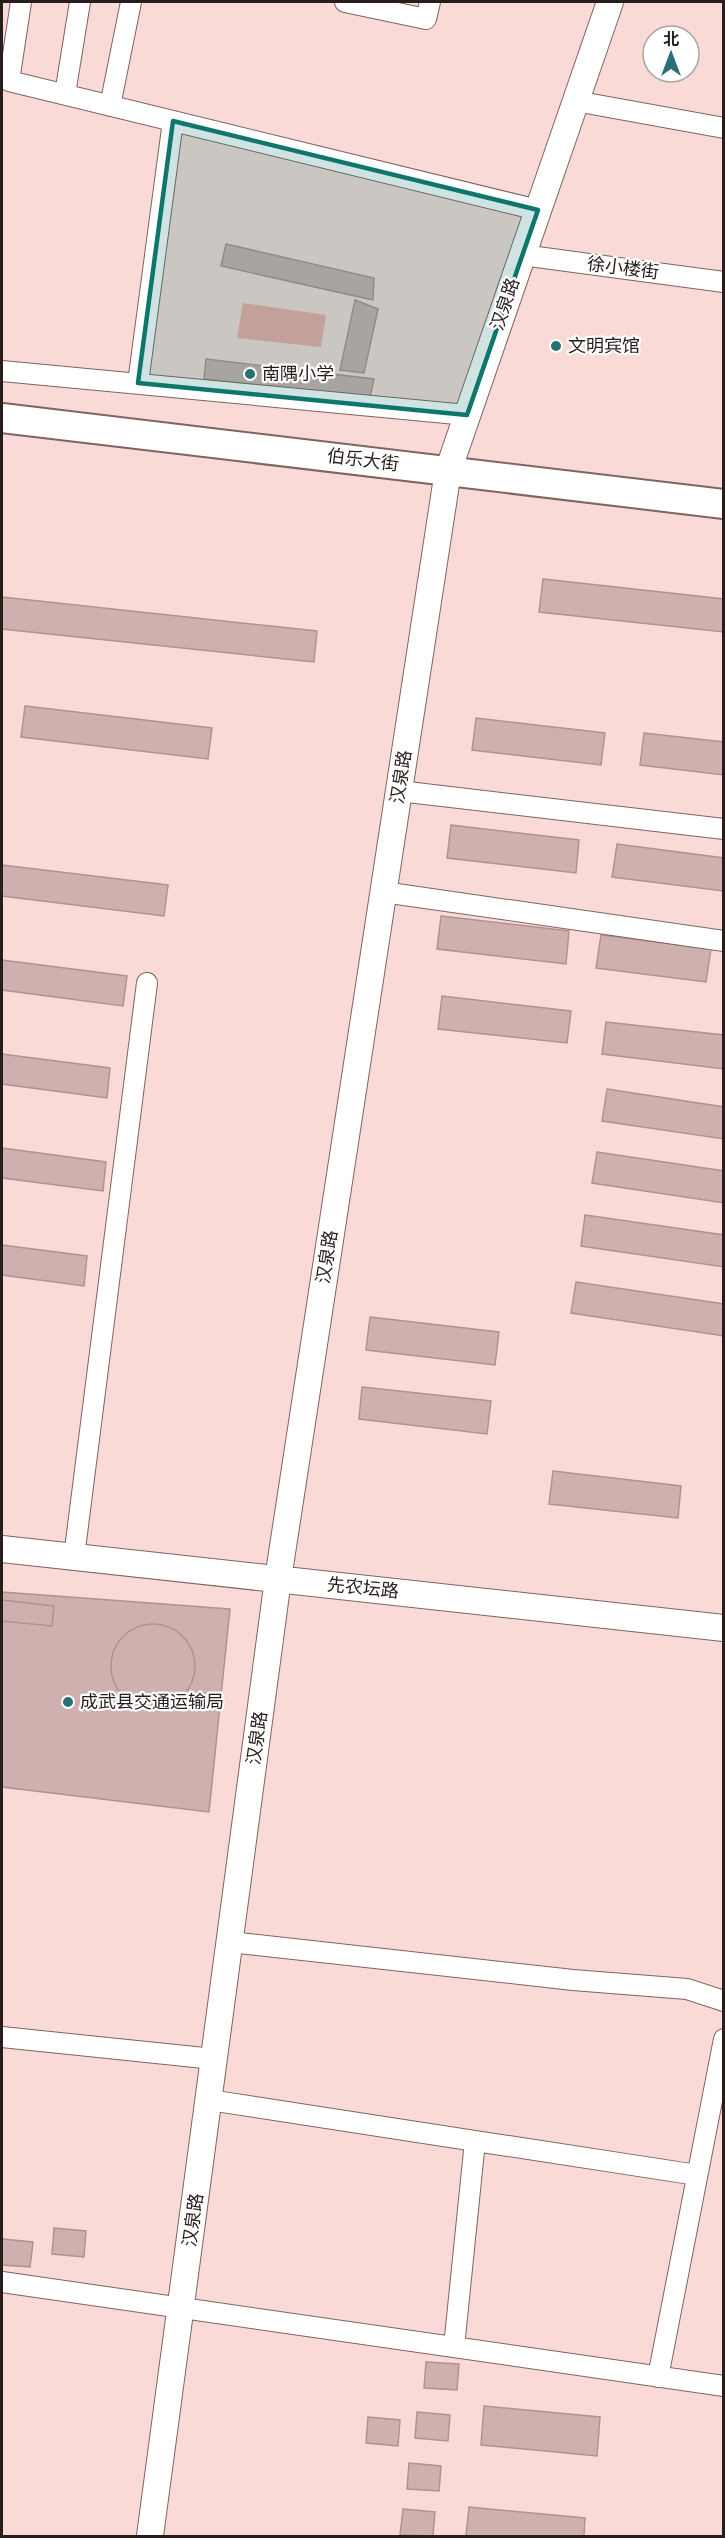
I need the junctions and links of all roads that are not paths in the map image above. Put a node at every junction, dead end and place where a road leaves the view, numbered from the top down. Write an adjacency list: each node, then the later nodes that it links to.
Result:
1 (21, 2): 7 (street)
2 (80, 2): 8 (street)
3 (131, 2): 10 (street)
4 (345, 2): 5 (street)
5 (430, 2)
6 (610, 2): 9 (street, 汉泉路)
7 (5, 80): 8 (street)
8 (65, 94): 10 (street)
9 (575, 101): 12 (street); 13 (street, 汉泉路)
10 (110, 105): 11 (street)
11 (173, 121): 13 (street); 17 (street)
12 (723, 128)
13 (538, 210): 14 (street, 汉泉路)
14 (522, 255): 15 (street, 徐小楼街); 18 (street, 汉泉路)
15 (723, 282)
16 (2, 370): 17 (street)
17 (138, 383): 18 (street)
18 (467, 415): 20 (street, 汉泉路)
19 (2, 418): 20 (main road, 伯乐大街)
20 (448, 471): 21 (main road, 伯乐大街); 22 (street, 汉泉路)
21 (723, 504)
22 (399, 791): 23 (street); 24 (street, 汉泉路)
23 (723, 829)
24 (383, 892): 25 (street); 29 (street, 汉泉路)
25 (723, 941)
26 (147, 982): 28 (street)
27 (2, 1549): 28 (street, 先农坛路)
28 (74, 1557): 29 (street, 先农坛路)
29 (278, 1579): 30 (street, 先农坛路); 31 (street, 汉泉路)
30 (723, 1628)
31 (230, 1942): 32 (street); 35 (street, 汉泉路)
32 (723, 2001)
33 (2, 2037): 35 (street)
34 (723, 2039): 38 (street)
35 (214, 2059): 36 (street, 汉泉路)
36 (209, 2100): 37 (street); 40 (street, 汉泉路)
37 (475, 2141): 38 (street); 41 (street)
38 (697, 2175): 42 (street)
39 (2, 2282): 40 (street)
40 (181, 2308): 41 (street); 44 (street, 汉泉路)
41 (454, 2348): 42 (street)
42 (658, 2377): 43 (street)
43 (723, 2386)
44 (150, 2536)

